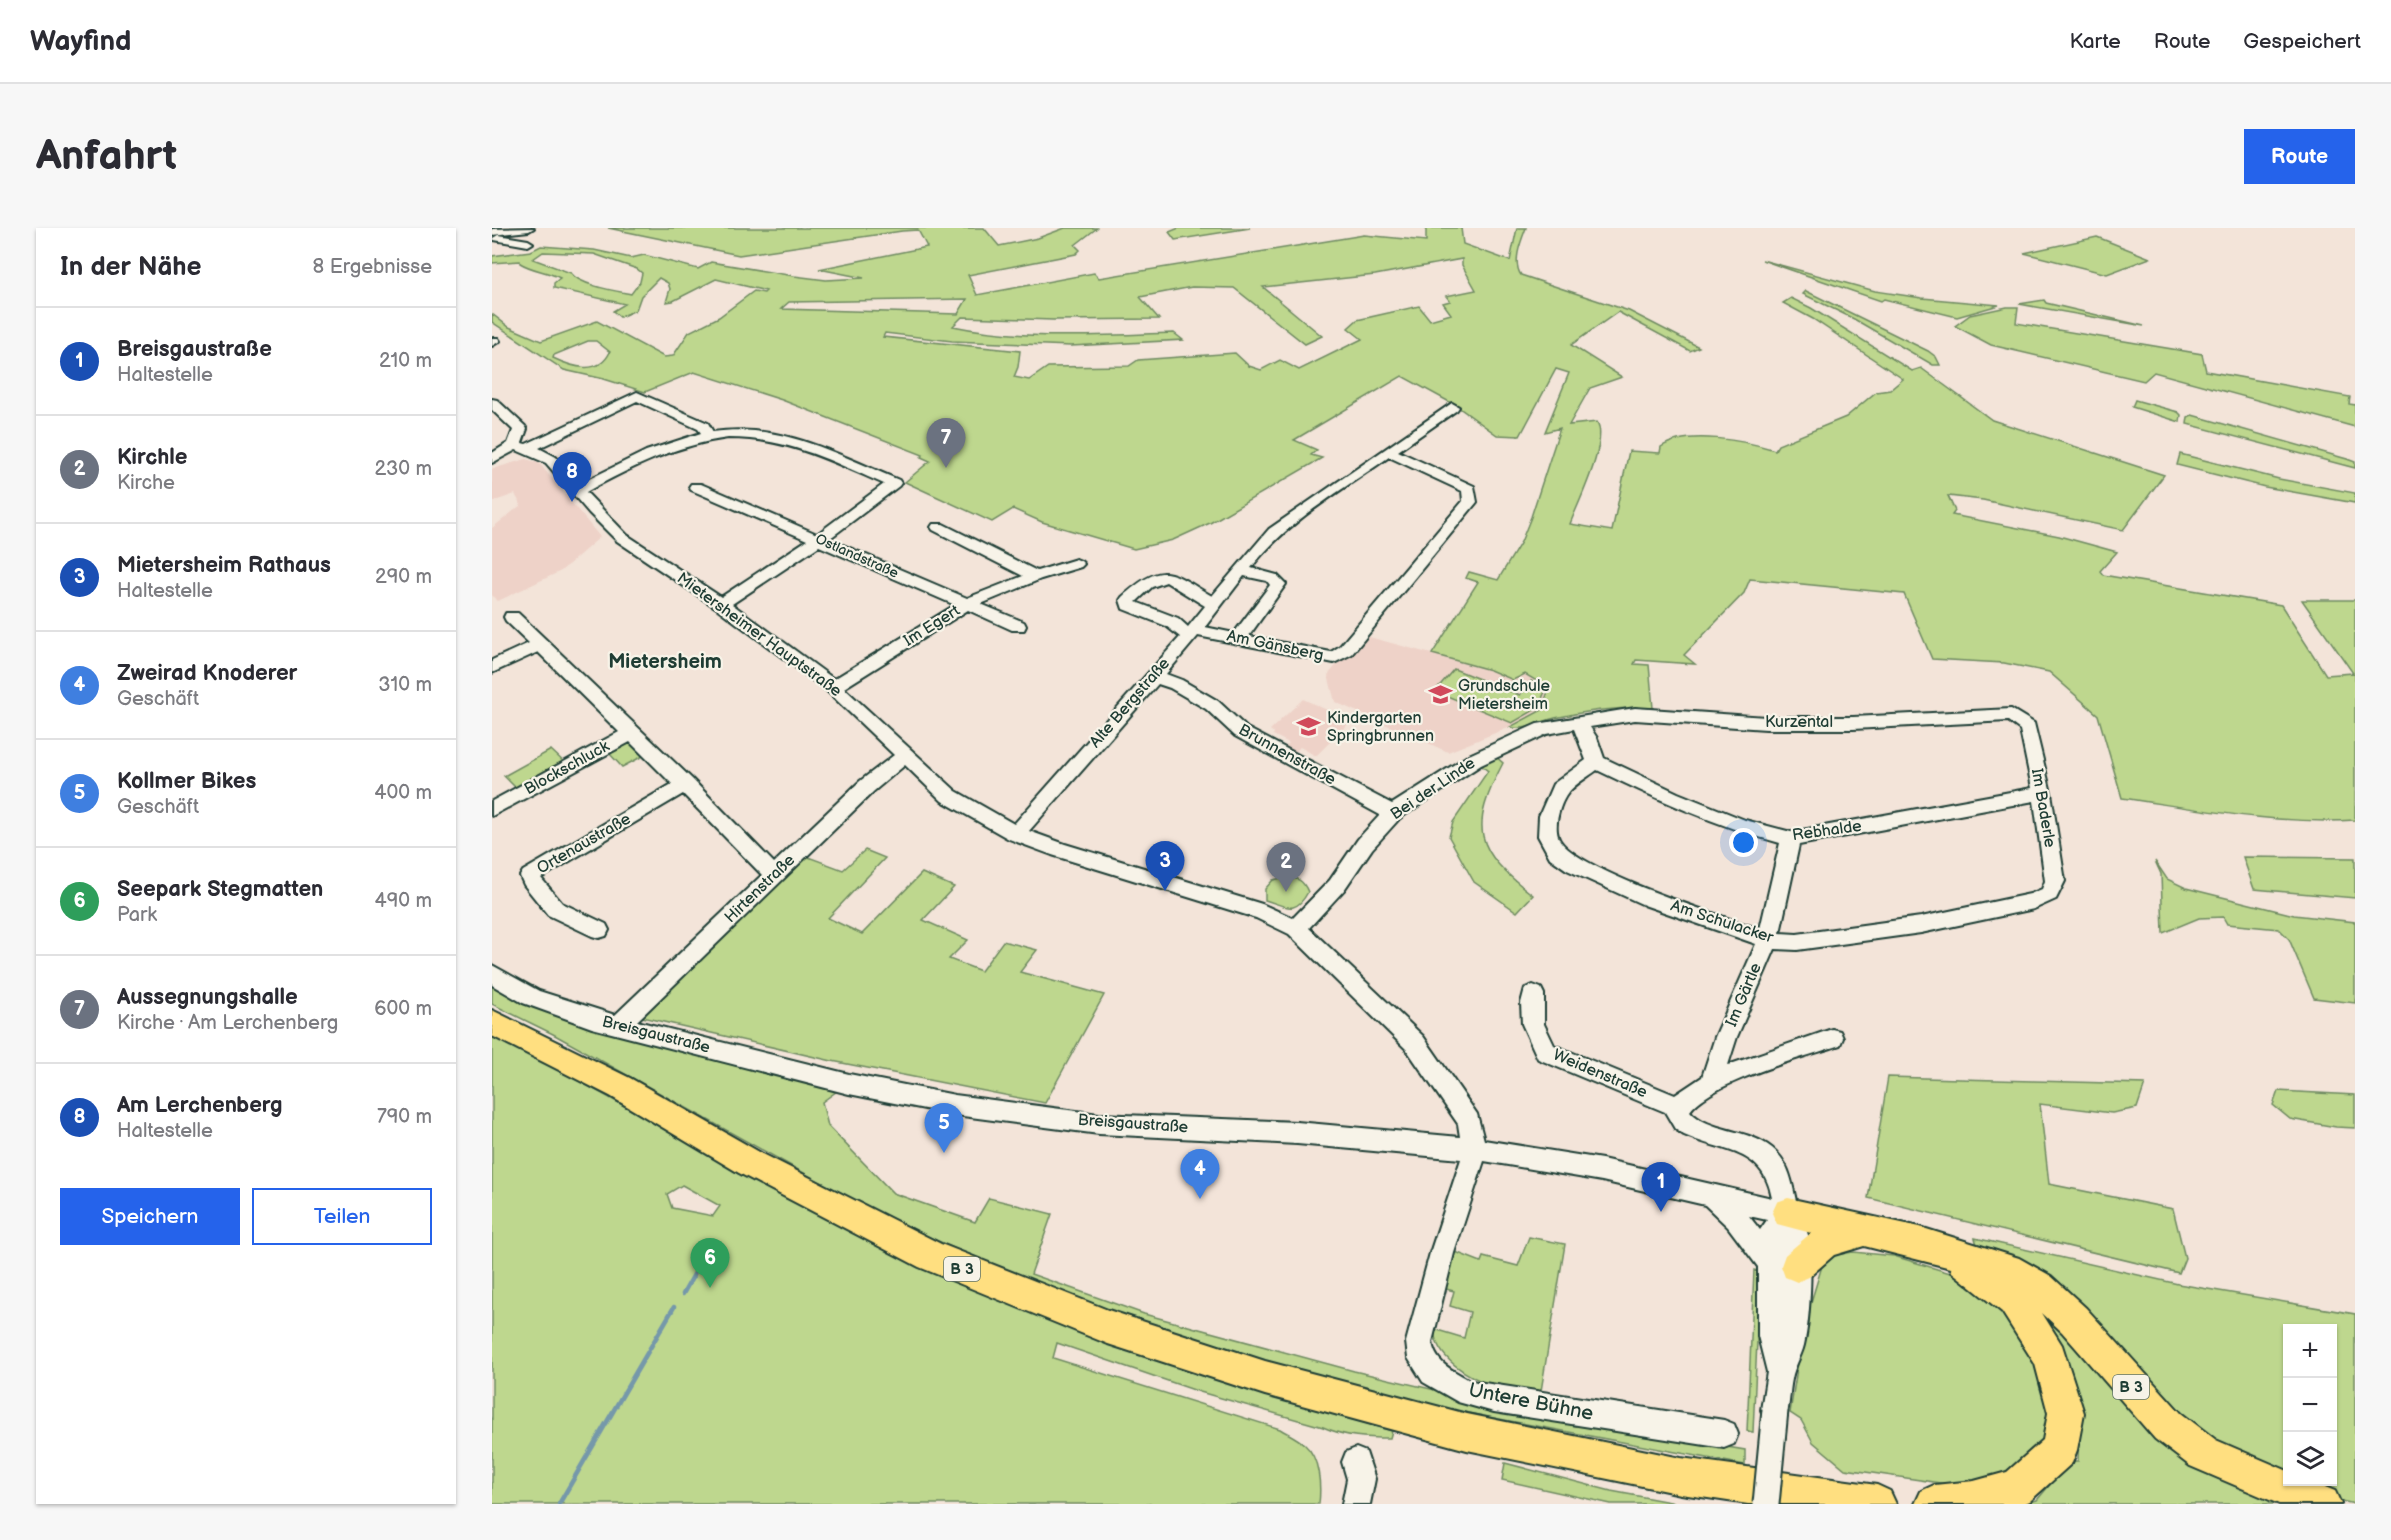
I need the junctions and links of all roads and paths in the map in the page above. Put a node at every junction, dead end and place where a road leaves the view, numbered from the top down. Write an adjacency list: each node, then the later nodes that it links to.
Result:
1 (530, 228): 2 (street)
2 (492, 232)
3 (492, 237): 4 (street)
4 (528, 243)
5 (492, 403): 8 (street)
6 (1452, 407): 9 (street, Alte Bergstraße)
7 (709, 435): 8 (street); 12 (street); 14 (street)
8 (521, 446): 10 (street); 12 (street, Mietersheimer Hauptstraße)
9 (1389, 452): 16 (street, Alte Bergstraße); 24 (street, Am Gänsberg)
10 (492, 459)
11 (696, 487): 14 (street, Ostlandstraße)
12 (577, 491): 18 (street, Mietersheimer Hauptstraße)
13 (938, 527): 17 (street)
14 (819, 539): 18 (street); 19 (street, Ostlandstraße)
15 (1076, 564): 17 (street, Im Egert)
16 (1242, 571): 20 (street, Alte Bergstraße); 24 (street)
17 (1036, 576): 19 (street, Im Egert)
18 (721, 604): 28 (street, Mietersheimer Hauptstraße)
19 (967, 604): 22 (street, Ostlandstraße); 28 (street, Im Egert)
20 (1215, 605): 23 (street, Alte Bergstraße); 23 (street)
21 (512, 617): 25 (street)
22 (1018, 626)
23 (1192, 633): 24 (street, Am Gänsberg); 27 (street, Alte Bergstraße)
24 (1239, 638)
25 (540, 644): 26 (street); 31 (street)
26 (492, 668)
27 (1153, 676): 37 (street, Brunnenstraße); 38 (street, Alte Bergstraße)
28 (833, 687): 32 (street, Mietersheimer Hauptstraße)
29 (2020, 719): 30 (street, Kurzental); 35 (street, Im Baderle)
30 (1578, 722): 33 (street); 37 (street, Bei der Linde)
31 (631, 733): 34 (street); 36 (street, Blockschluck)
32 (905, 756): 38 (street, Mietersheimer Hauptstraße); 40 (street, Hirtenstraße)
33 (1596, 762): 39 (street, Rebhalde); 44 (street, Am Schulacker)
34 (686, 784): 40 (street); 43 (street, Ortenaustraße)
35 (2042, 794): 39 (street, Rebhalde); 41 (street, Im Baderle)
36 (496, 801)
37 (1393, 813): 42 (street, Bei der Linde)
38 (1016, 834): 42 (street, Mietersheimer Hauptstraße)
39 (1791, 839): 44 (street, Im Gärtle)
40 (774, 875): 48 (street, Hirtenstraße)
41 (2044, 898): 44 (street, Am Schulacker)
42 (1296, 928): 52 (street, Mietersheimer Hauptstraße)
43 (599, 930)
44 (1768, 940): 50 (street, Im Gärtle)
45 (492, 974): 48 (street, Breisgaustraße)
46 (1533, 994): 51 (street, Weidenstraße)
47 (492, 1022): 62 (main road, B 3)
48 (618, 1026): 52 (street, Breisgaustraße)
49 (1832, 1038): 50 (street)
50 (1712, 1082): 51 (street)
51 (1678, 1107): 54 (street)
52 (1474, 1149): 53 (street, Breisgaustraße); 58 (street, Untere Bühne)
53 (1711, 1195): 54 (street, Breisgaustraße); 57 (street)
54 (1788, 1213): 55 (main road, B 3); 57 (street)
55 (1864, 1230): 56 (main road, B 3); 57 (main road)
56 (1954, 1253): 63 (main road, B 3); 64 (main road, B 3)
57 (1783, 1264): 61 (street, bridge)
58 (1724, 1434)
59 (1356, 1462): 60 (street)
60 (1356, 1504)
61 (1766, 1504)
62 (1877, 1504)
63 (1934, 1504)
64 (2322, 1504)

